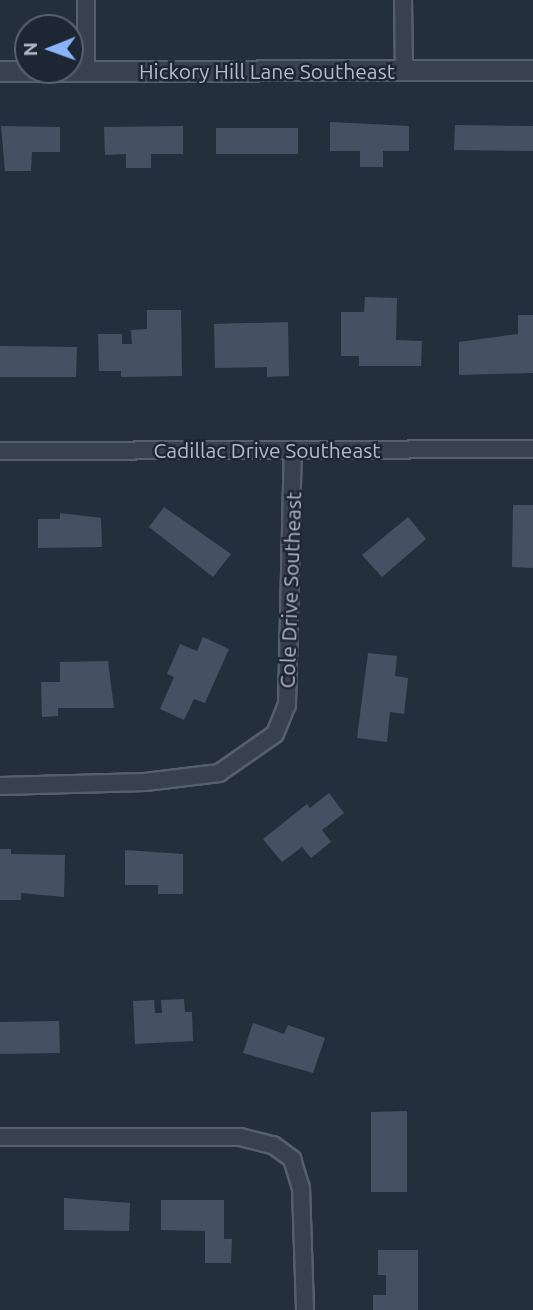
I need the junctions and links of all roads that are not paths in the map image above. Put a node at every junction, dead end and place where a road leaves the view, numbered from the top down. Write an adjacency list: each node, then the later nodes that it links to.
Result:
1 (86, 0): 5 (street)
2 (403, 0): 6 (street)
3 (533, 70): 6 (street, Hickory Hill Lane Southeast)
4 (0, 71): 5 (street, Hickory Hill Lane Southeast)
5 (86, 71): 6 (street, Hickory Hill Lane Southeast)
6 (404, 71)
7 (533, 449): 8 (street, Cadillac Drive Southeast)
8 (293, 450): 9 (street, Cadillac Drive Southeast); 10 (street, Cole Drive Southeast)
9 (0, 451)
10 (0, 786)
11 (0, 1137): 12 (street)
12 (305, 1310)

